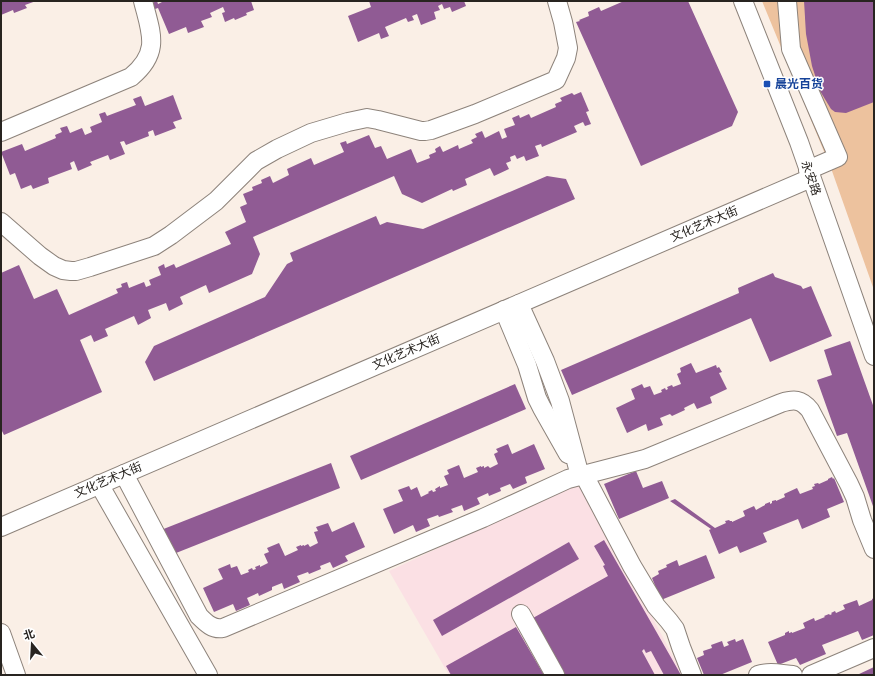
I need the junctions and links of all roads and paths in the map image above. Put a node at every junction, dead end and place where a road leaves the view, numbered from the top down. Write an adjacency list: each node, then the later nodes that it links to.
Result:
1 (143, 1): 5 (street)
2 (557, 1): 7 (street)
3 (743, 1): 6 (street, 永安路)
4 (787, 1): 6 (street, 文化艺术大街)
5 (1, 132)
6 (810, 174): 8 (street, 文化艺术大街); 9 (street, 永安路)
7 (1, 222)
8 (512, 307): 10 (street, 文化艺术大街); 11 (street)
9 (874, 356)
10 (124, 474): 11 (street); 12 (street, 文化艺术大街)
11 (582, 475): 14 (street); 21 (street)
12 (99, 484): 13 (street, 文化艺术大街); 19 (street)
13 (1, 527)
14 (874, 549)
15 (520, 614): 20 (street)
16 (1, 633): 18 (street)
17 (874, 648): 24 (street)
18 (16, 675)
19 (208, 675)
20 (556, 675)
21 (692, 675)
22 (758, 675): 23 (street)
23 (792, 675)
24 (811, 675)

